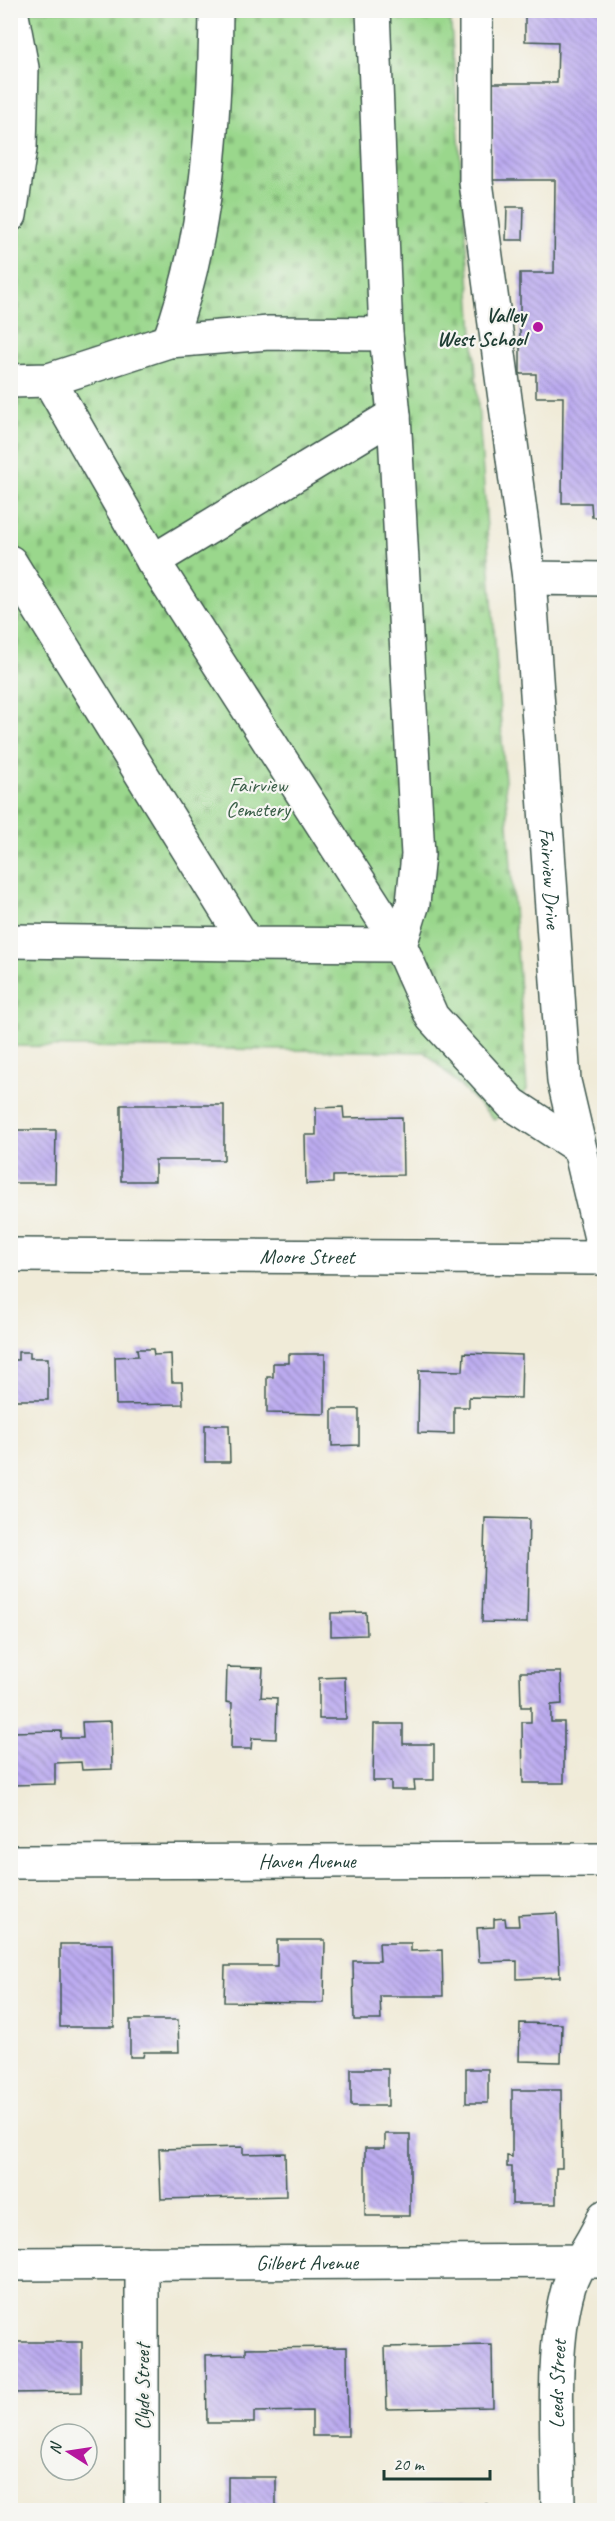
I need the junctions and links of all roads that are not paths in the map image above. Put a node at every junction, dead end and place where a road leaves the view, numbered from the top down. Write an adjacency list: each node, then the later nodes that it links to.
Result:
1 (11, 10): 5 (street)
2 (216, 10): 7 (street)
3 (373, 10): 6 (street)
4 (476, 10): 13 (street, Fairview Drive)
5 (10, 215)
6 (386, 334): 7 (street); 10 (street)
7 (169, 341): 8 (street)
8 (49, 380): 9 (street); 11 (street)
9 (10, 381)
10 (394, 415): 11 (street); 17 (street)
11 (153, 561): 17 (street)
12 (10, 562): 16 (street)
13 (529, 578): 14 (street); 18 (street, Fairview Drive)
14 (604, 579)
15 (10, 941): 16 (street)
16 (247, 944): 17 (street)
17 (400, 945): 18 (street)
18 (578, 1147): 19 (street, Fairview Drive)
19 (604, 1251)
20 (10, 1255): 21 (street, Moore Street)
21 (604, 1258)
22 (604, 1860): 23 (street, Haven Avenue)
23 (10, 1862)
24 (604, 2217): 25 (street, Leeds Street)
25 (592, 2261): 26 (street, Gilbert Avenue); 29 (street, Leeds Street)
26 (142, 2263): 27 (street, Gilbert Avenue); 28 (street, Clyde Street)
27 (10, 2264)
28 (142, 2511)
29 (558, 2511)

